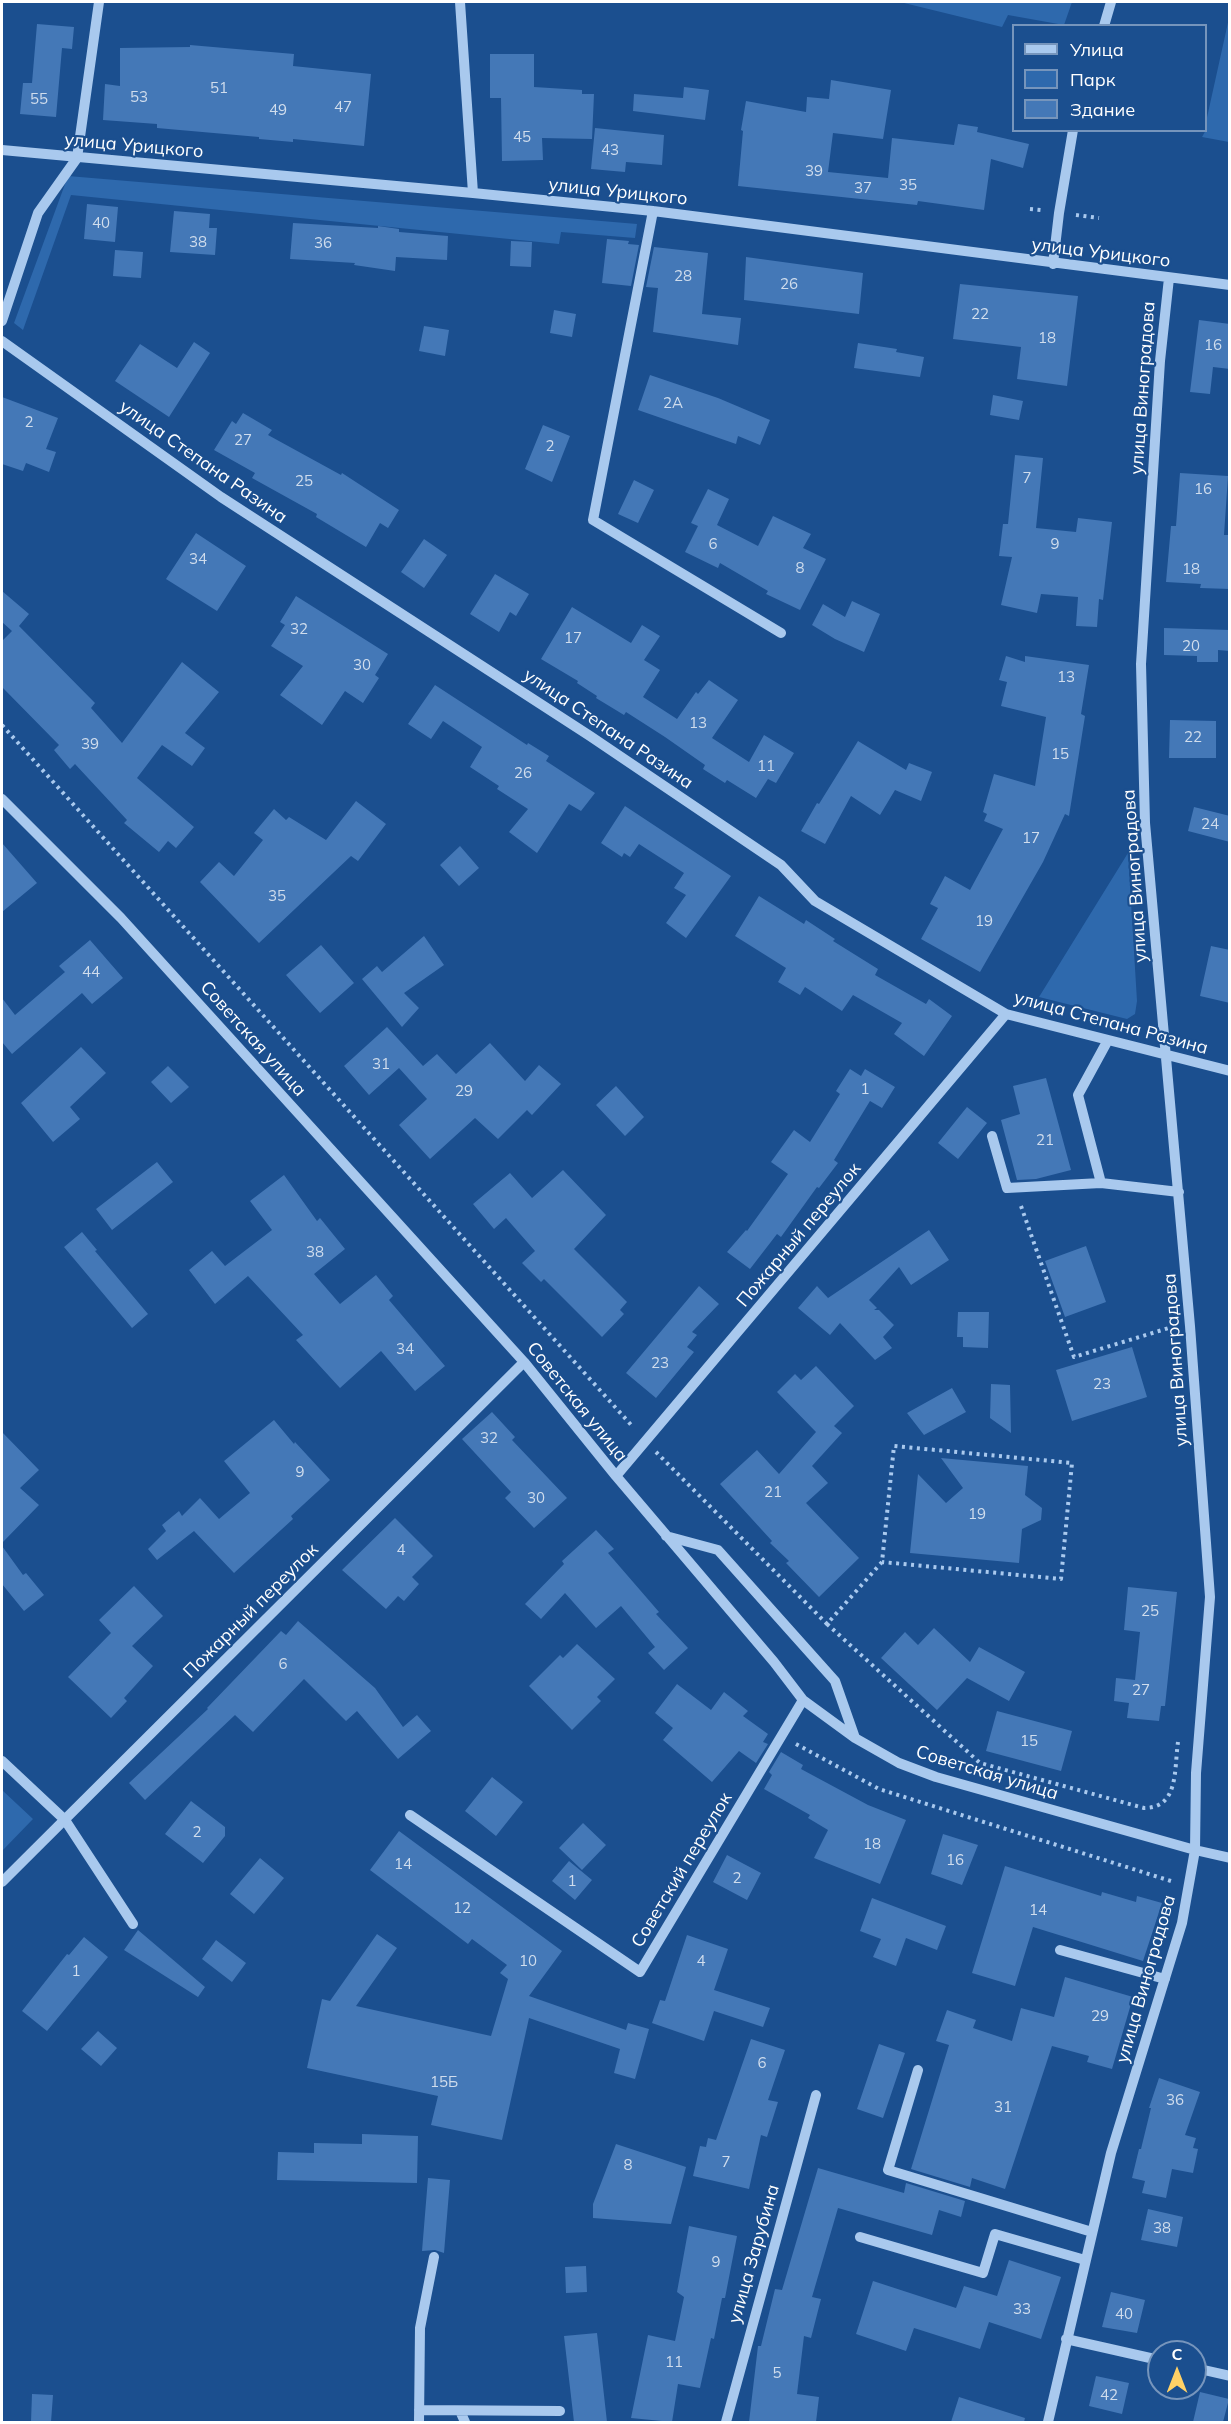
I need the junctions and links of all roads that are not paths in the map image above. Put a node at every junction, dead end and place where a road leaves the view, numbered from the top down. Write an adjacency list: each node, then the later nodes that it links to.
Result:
1 (99, 2): 7 (street)
2 (460, 2): 8 (street)
3 (1112, 2): 4 (street)
4 (1105, 24)
5 (1073, 132): 10 (street)
6 (2, 150): 7 (street, улица Урицкого)
7 (77, 158): 8 (street, улица Урицкого); 13 (street)
8 (473, 193): 9 (street, улица Урицкого)
9 (653, 211): 10 (street, улица Урицкого); 15 (street)
10 (1053, 264): 11 (street, улица Урицкого)
11 (1169, 278): 12 (street, улица Урицкого); 19 (street, улица Виноградова)
12 (1230, 285)
13 (2, 321)
14 (2, 341): 17 (street, улица Степана Разина)
15 (781, 633)
16 (2, 799): 24 (street, Советская улица)
17 (1005, 1014): 18 (street, улица Степана Разина); 25 (street, Пожарный переулок)
18 (1108, 1040): 19 (street, улица Степана Разина); 22 (street)
19 (1167, 1055): 20 (street, улица Степана Разина); 23 (street, улица Виноградова)
20 (1230, 1071)
21 (992, 1136): 22 (street)
22 (1101, 1183): 23 (street)
23 (1179, 1192): 32 (street, улица Виноградова)
24 (524, 1362): 25 (street, Советская улица); 31 (street, Пожарный переулок)
25 (616, 1476): 26 (street, Советская улица)
26 (666, 1536): 27 (street, Советская улица); 28 (street)
27 (803, 1700): 28 (street, Советская улица); 30 (street, Советский переулок)
28 (855, 1738): 32 (street, Советская улица)
29 (2, 1761): 31 (street)
30 (410, 1815)
31 (65, 1820): 34 (street, Пожарный переулок); 35 (street)
32 (1195, 1850): 33 (street, Советская улица); 37 (street, улица Виноградова)
33 (1230, 1858)
34 (2, 1882)
35 (133, 1924)
36 (1060, 1950): 37 (street)
37 (1165, 1979): 40 (street, улица Виноградова)
38 (918, 2070): 40 (street)
39 (816, 2096): 53 (street, улица Зарубина)
40 (1092, 2232): 43 (street, улица Виноградова)
41 (860, 2237): 43 (street)
42 (434, 2257): 48 (street)
43 (1085, 2260): 44 (street, улица Виноградова)
44 (1066, 2339): 45 (street); 54 (street, улица Виноградова)
45 (1147, 2357)
46 (1207, 2371): 47 (street)
47 (1230, 2376)
48 (420, 2410): 49 (street); 51 (street)
49 (459, 2411): 50 (street); 52 (street)
50 (560, 2411)
51 (419, 2422)
52 (465, 2422)
53 (726, 2422)
54 (1048, 2422)

